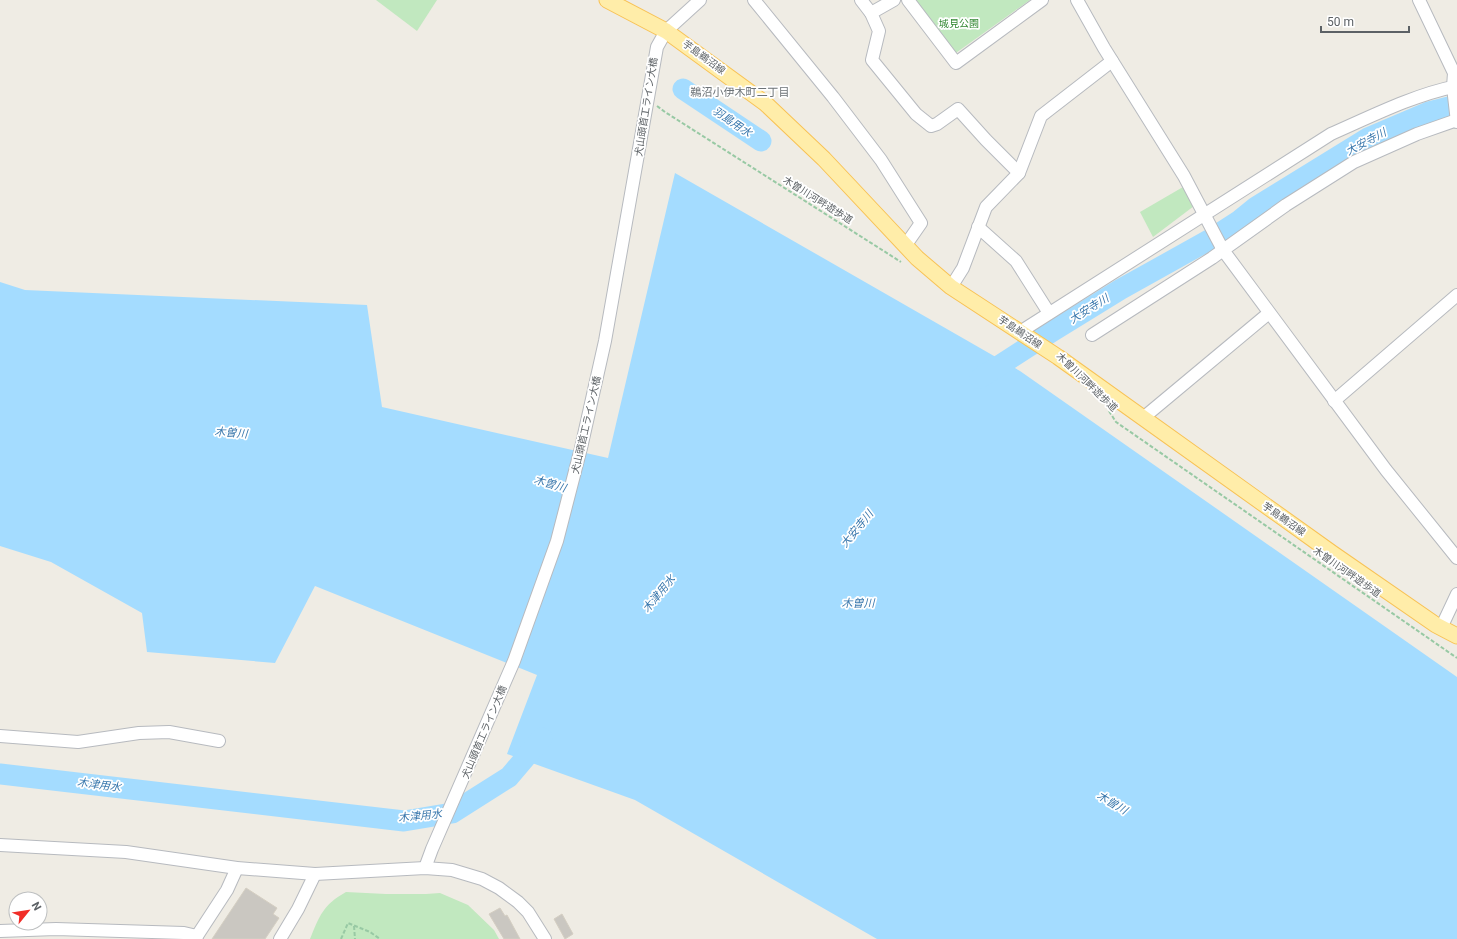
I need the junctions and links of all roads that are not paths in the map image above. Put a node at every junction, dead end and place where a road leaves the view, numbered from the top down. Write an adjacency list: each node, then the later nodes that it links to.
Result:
1 (607, 0): 11 (main road, 芋島鵜沼線)
2 (700, 0): 11 (street, 犬山頭首工ライン大橋)
3 (754, 0): 18 (street)
4 (862, 0): 10 (street)
5 (894, 0): 10 (street)
6 (908, 0): 7 (street)
7 (1042, 0)
8 (1077, 0): 12 (street)
9 (1419, 0): 13 (street)
10 (871, 13): 15 (street)
11 (666, 31): 18 (main road, 芋島鵜沼線); 36 (street, 犬山頭首工ライン大橋)
12 (1112, 61): 15 (street); 16 (street)
13 (1454, 87): 14 (street); 16 (street)
14 (1457, 121): 19 (street)
15 (1019, 173): 17 (street)
16 (1206, 217): 19 (street); 22 (street)
17 (978, 227): 20 (street); 22 (street)
18 (905, 246): 20 (main road, 芋島鵜沼線)
19 (1221, 248): 23 (street); 25 (street)
20 (951, 287): 24 (main road, 芋島鵜沼線)
21 (1456, 299): 26 (street)
22 (1049, 313): 24 (street)
23 (1269, 313): 26 (street); 27 (street)
24 (1023, 334): 27 (main road, 芋島鵜沼線)
25 (1092, 335)
26 (1334, 401): 28 (street)
27 (1143, 418): 30 (main road, 芋島鵜沼線)
28 (1454, 550)
29 (1457, 594): 30 (street)
30 (1441, 628): 31 (main road, 芋島鵜沼線)
31 (1457, 636)
32 (0, 736): 33 (street)
33 (219, 741)
34 (0, 845): 35 (street)
35 (237, 868): 37 (street); 39 (street)
36 (426, 868): 37 (street); 41 (street)
37 (315, 874): 40 (street)
38 (0, 931): 39 (street)
39 (196, 937)
40 (280, 939)
41 (545, 939)

